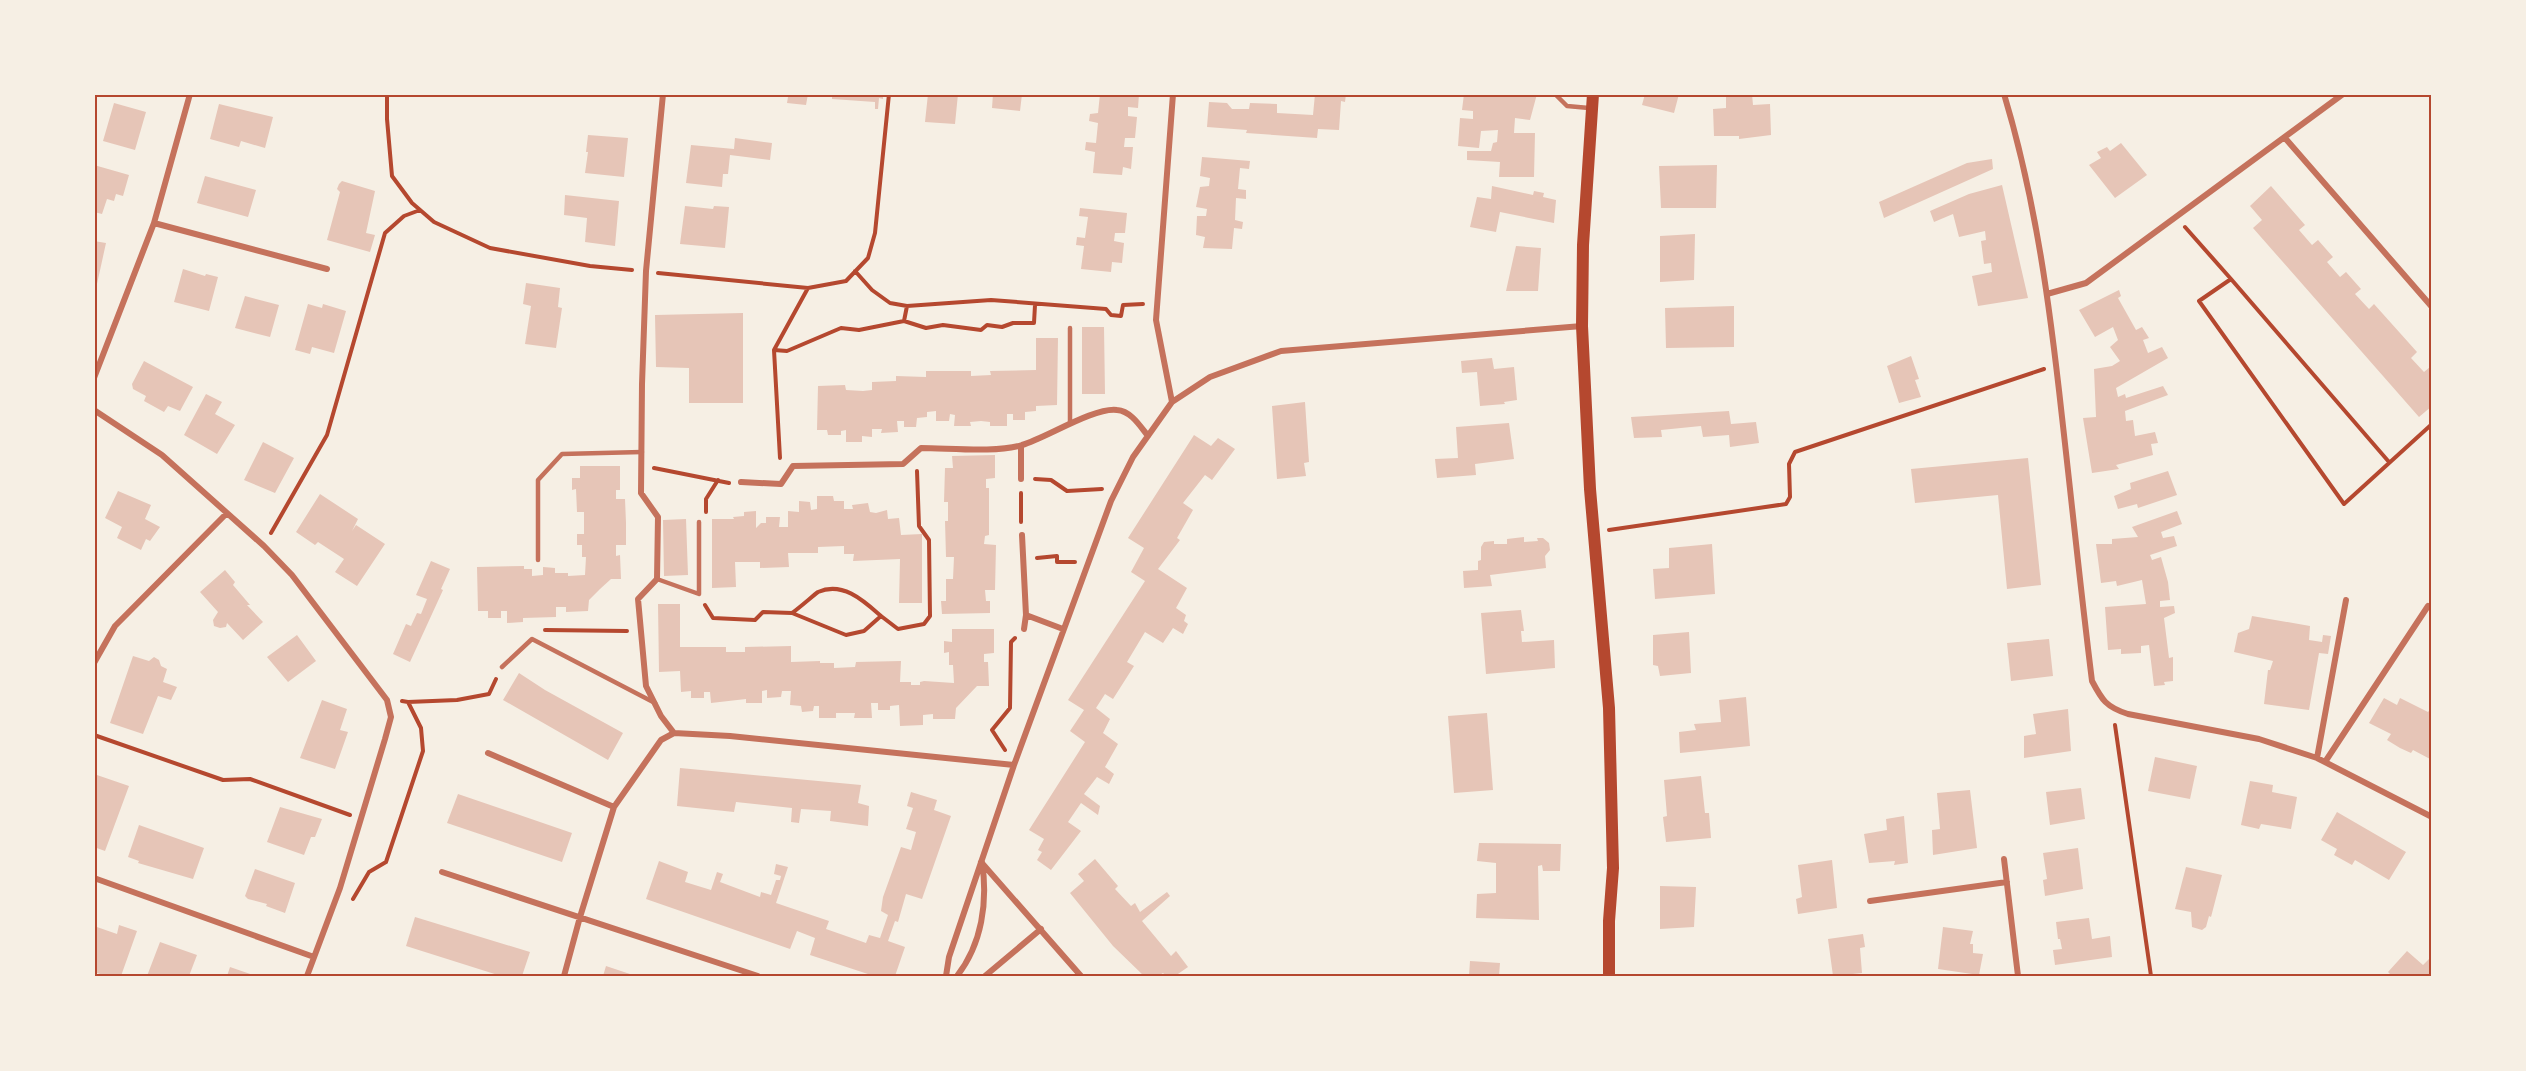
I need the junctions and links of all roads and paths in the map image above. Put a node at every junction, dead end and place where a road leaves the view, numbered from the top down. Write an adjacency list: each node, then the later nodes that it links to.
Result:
1 (190, 94): 12 (street)
2 (663, 94): 34 (street)
3 (1173, 94): 18 (street)
4 (1555, 94): 8 (lane)
5 (1593, 94): 8 (main road)
6 (2004, 94): 17 (street)
7 (2343, 94): 9 (street)
8 (1591, 109): 23 (main road)
9 (2285, 138): 11 (street); 21 (street)
10 (420, 210): 47 (path)
11 (2176, 217): 15 (path); 17 (street)
12 (154, 223): 13 (street); 27 (street)
13 (327, 269)
14 (855, 271): 20 (path)
15 (2231, 279): 36 (path); 36 (path)
16 (808, 288): 25 (path)
17 (2047, 294): 26 (street)
18 (1157, 304): 19 (path); 28 (street)
19 (1035, 305): 20 (path); 22 (path)
20 (907, 306): 22 (path)
21 (2432, 307)
22 (904, 321): 25 (path)
23 (1582, 326): 28 (street); 45 (main road)
24 (1070, 328): 31 (lane)
25 (774, 350): 41 (path)
26 (2056, 366): 45 (path); 67 (street)
27 (94, 378)
28 (1172, 402): 32 (street)
29 (94, 410): 43 (street)
30 (2432, 424): 36 (path)
31 (1070, 425): 32 (street); 33 (street)
32 (1148, 436): 42 (street)
33 (1021, 446): 35 (street); 38 (street)
34 (642, 452): 37 (street); 49 (lane)
35 (917, 453): 41 (street); 57 (path)
36 (2389, 462)
37 (642, 465): 39 (path); 51 (street)
38 (1021, 479): 42 (path); 46 (path)
39 (718, 480): 40 (path); 44 (path)
40 (741, 482): 41 (street)
41 (782, 484)
42 (1118, 488): 50 (street)
43 (227, 513): 47 (street); 62 (street)
44 (699, 522): 52 (lane)
45 (1594, 532): 94 (main road)
46 (1022, 535): 48 (street)
47 (264, 546): 64 (street)
48 (1023, 559): 50 (path); 56 (street)
49 (538, 560)
50 (1088, 561): 59 (street)
51 (657, 579): 52 (lane); 60 (street)
52 (699, 594): 55 (path)
53 (2346, 600): 71 (street)
54 (2428, 606): 72 (street)
55 (792, 613): 57 (path); 57 (path)
56 (1026, 615): 58 (street); 59 (street)
57 (881, 616)
58 (1024, 629): 73 (path)
59 (1063, 629): 73 (street)
60 (640, 631): 61 (path); 66 (street)
61 (532, 639): 63 (lane); 66 (lane)
62 (94, 663)
63 (502, 667): 65 (path)
64 (387, 700): 65 (path); 76 (street)
65 (408, 702): 83 (path)
66 (655, 703): 68 (street)
67 (2113, 709): 71 (street); 96 (path)
68 (675, 733): 73 (street); 74 (street)
69 (94, 735): 76 (path)
70 (488, 753): 74 (street)
71 (2316, 758): 72 (street)
72 (2325, 762): 75 (street)
73 (1014, 765): 78 (street)
74 (614, 807): 84 (street)
75 (2432, 817)
76 (360, 819): 86 (street)
77 (2004, 859): 81 (street)
78 (981, 862): 85 (street); 90 (street); 91 (street)
79 (442, 872): 84 (street)
80 (94, 878): 86 (street)
81 (2007, 882): 82 (street); 95 (street)
82 (1870, 901)
83 (350, 905)
84 (580, 916): 88 (street); 89 (street)
85 (1041, 929): 92 (street); 93 (street)
86 (314, 957): 87 (street)
87 (307, 976)
88 (564, 976)
89 (758, 976)
90 (946, 976)
91 (957, 976)
92 (985, 976)
93 (1081, 976)
94 (1609, 976)
95 (2018, 976)
96 (2151, 976)

